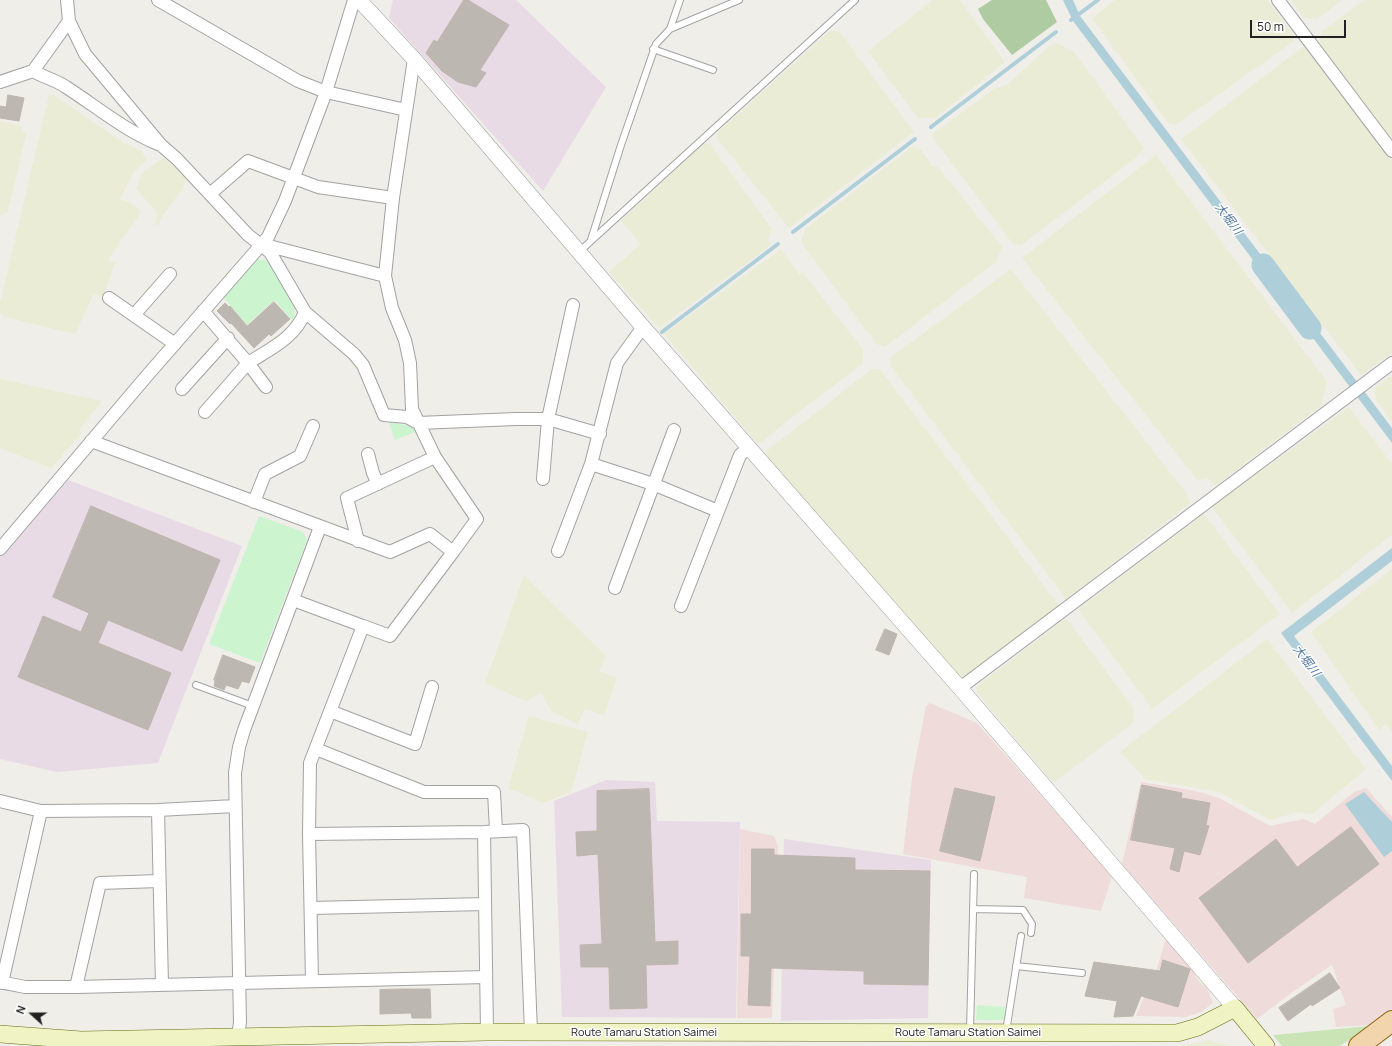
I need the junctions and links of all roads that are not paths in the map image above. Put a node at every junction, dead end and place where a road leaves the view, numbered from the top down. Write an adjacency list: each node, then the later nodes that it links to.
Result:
1 (67, 0): 9 (street)
2 (158, 0): 16 (street)
3 (354, 0): 16 (street)
4 (360, 0): 12 (street)
5 (680, 0): 10 (lane)
6 (739, 0): 10 (lane)
7 (855, 0): 24 (lane)
8 (1278, 0): 19 (street)
9 (69, 21): 14 (street); 18 (street)
10 (670, 29): 11 (lane)
11 (654, 49): 13 (lane); 24 (lane)
12 (414, 60): 17 (street); 24 (street)
13 (713, 70)
14 (32, 71): 15 (street); 18 (street)
15 (0, 82)
16 (326, 92): 17 (street); 20 (street)
17 (406, 110): 22 (street)
18 (161, 145): 21 (street)
19 (1392, 151)
20 (293, 178): 21 (street); 22 (street); 23 (street)
21 (210, 194): 23 (street)
22 (393, 198): 26 (street)
23 (262, 244): 26 (street); 29 (street); 30 (street)
24 (585, 247): 32 (street)
25 (170, 274): 31 (street)
26 (385, 276): 41 (street)
27 (109, 298): 31 (street)
28 (573, 305): 40 (street)
29 (203, 311): 33 (street); 34 (street)
30 (305, 312): 35 (street); 41 (street)
31 (134, 316): 34 (street)
32 (643, 326): 44 (street); 46 (street)
33 (228, 338): 35 (street); 38 (street)
34 (175, 344): 45 (street)
35 (248, 363): 37 (street); 39 (street)
36 (1392, 363): 66 (street)
37 (266, 388)
38 (182, 389)
39 (205, 412)
40 (548, 419): 41 (street); 44 (street); 50 (street)
41 (418, 423): 48 (street)
42 (313, 426): 53 (street)
43 (674, 430): 52 (street)
44 (600, 434): 49 (street)
45 (92, 441): 53 (street); 57 (street)
46 (749, 447): 54 (street); 66 (street)
47 (368, 454): 51 (street)
48 (435, 458): 51 (street); 59 (street)
49 (591, 464): 52 (street); 58 (street)
50 (543, 479)
51 (378, 484): 56 (street)
52 (653, 484): 54 (street); 60 (street)
53 (254, 502): 55 (street)
54 (718, 511): 62 (street)
55 (320, 527): 56 (street); 61 (street)
56 (358, 541): 59 (street)
57 (0, 549)
58 (558, 551)
59 (453, 552): 63 (street)
60 (615, 588)
61 (293, 600): 63 (street); 67 (street)
62 (681, 606)
63 (363, 626): 68 (street)
64 (196, 685): 67 (lane)
65 (432, 687): 68 (street)
66 (960, 688): 91 (street)
67 (253, 706): 71 (street)
68 (330, 711): 69 (street)
69 (316, 749): 74 (street); 75 (street)
70 (0, 801): 72 (street)
71 (235, 806): 73 (street); 88 (street)
72 (41, 810): 73 (street); 87 (street)
73 (158, 810): 77 (street)
74 (490, 832): 75 (street); 78 (street); 94 (street)
75 (309, 834): 79 (street)
76 (974, 874): 80 (lane)
77 (159, 881): 89 (street); 90 (street)
78 (485, 904): 79 (street); 85 (street)
79 (311, 908): 86 (street)
80 (973, 909): 81 (lane); 95 (lane)
81 (1031, 933)
82 (1021, 936): 83 (lane)
83 (1016, 966): 84 (lane); 97 (lane)
84 (1082, 974)
85 (486, 977): 86 (street); 93 (street)
86 (312, 981): 88 (street)
87 (1, 982): 90 (street)
88 (238, 982): 89 (street); 98 (street)
89 (162, 985): 90 (street)
90 (76, 987)
91 (1235, 1008): 97 (main road, Route Tamaru Station Saimei); 99 (main road)
92 (1392, 1021): 100 (main road)
93 (487, 1032): 94 (main road, Route Tamaru Station Saimei); 98 (main road, Route Tamaru Station Saimei)
94 (531, 1032): 95 (main road, Route Tamaru Station Saimei)
95 (970, 1033): 97 (main road, Route Tamaru Station Saimei)
96 (0, 1034): 98 (main road, Route Tamaru Station Saimei)
97 (1006, 1034)
98 (238, 1037)
99 (1266, 1046)
100 (1359, 1046)

